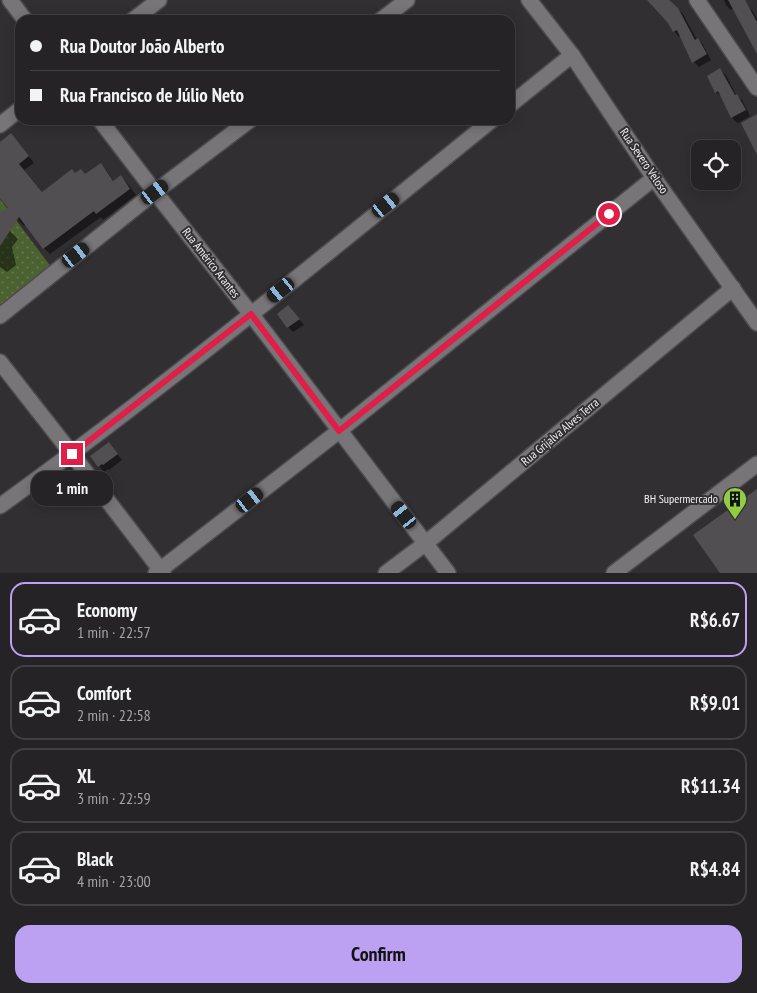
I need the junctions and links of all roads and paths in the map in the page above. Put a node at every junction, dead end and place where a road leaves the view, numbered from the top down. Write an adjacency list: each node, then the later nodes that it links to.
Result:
1 (10, 0): 6 (street)
2 (159, 0): 7 (street)
3 (407, 0): 8 (street)
4 (529, 0): 9 (street, Rua Severo Veloso)
5 (697, 0): 10 (street)
6 (21, 15)
7 (140, 15)
8 (388, 15)
9 (572, 55): 11 (street); 17 (street, Rua Severo Veloso)
10 (757, 88)
11 (515, 101)
12 (15, 113): 13 (street)
13 (0, 125)
14 (104, 125): 18 (street, Rua Américo Arantes)
15 (243, 125): 18 (street)
16 (486, 125): 20 (street)
17 (654, 178): 19 (street, Rua Severo Veloso); 24 (street)
18 (155, 192): 20 (street, Rua Américo Arantes); 21 (street)
19 (733, 288): 22 (street, Rua Severo Veloso); 28 (street, Rua Grijalva Alves Terra)
20 (251, 314): 24 (street, Rua Américo Arantes); 25 (street)
21 (0, 316)
22 (757, 322)
23 (0, 362): 25 (street)
24 (339, 431): 28 (street, Rua Américo Arantes); 29 (street)
25 (72, 454): 27 (street); 29 (street)
26 (757, 464): 32 (street)
27 (0, 506)
28 (426, 543): 30 (street, Rua Grijalva Alves Terra); 31 (street, Rua Américo Arantes)
29 (160, 572)
30 (386, 573)
31 (448, 573)
32 (614, 573)

